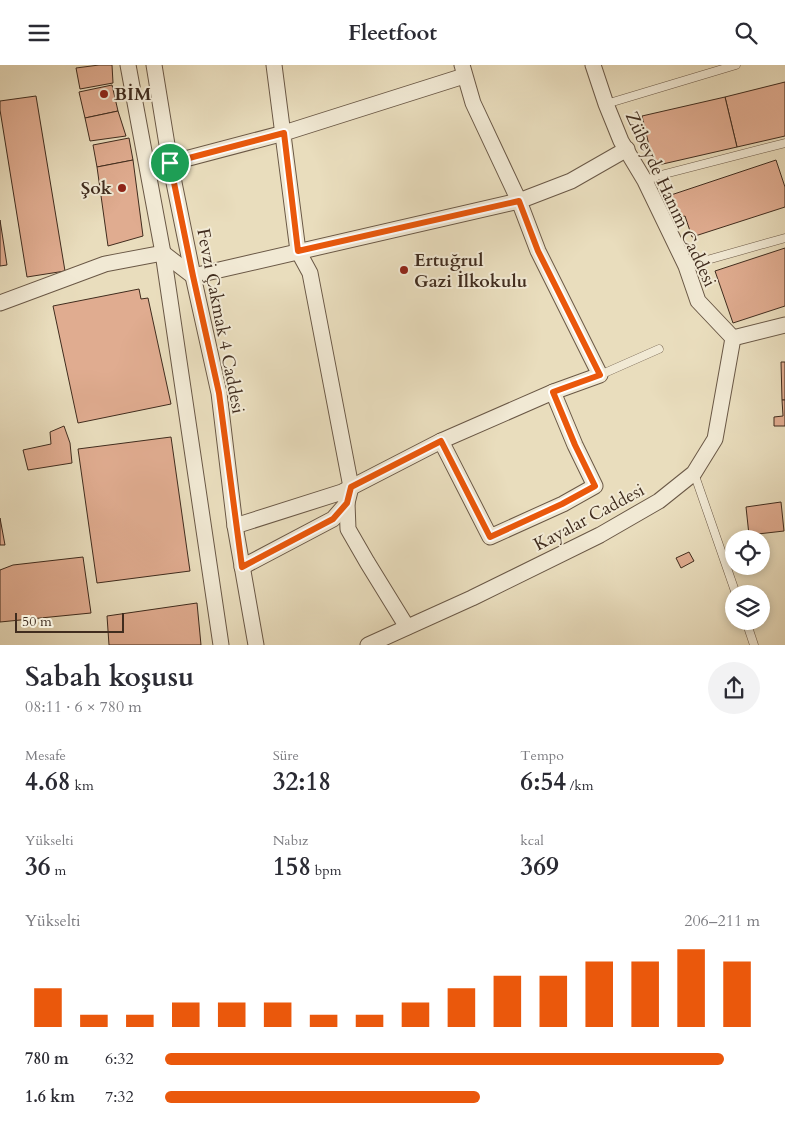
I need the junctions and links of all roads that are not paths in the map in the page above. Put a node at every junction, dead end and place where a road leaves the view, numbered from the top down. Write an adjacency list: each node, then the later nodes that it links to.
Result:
1 (128, 65): 18 (street)
2 (154, 65): 13 (street, Fevzi Çakmak 4 Caddesi)
3 (274, 65): 10 (street)
4 (593, 65): 9 (street, Zübeyde Hanım Caddesi)
5 (703, 65): 8 (lane)
6 (736, 65): 8 (lane)
7 (463, 71): 10 (street); 15 (street)
8 (703, 75): 9 (lane)
9 (606, 104): 12 (street, Zübeyde Hanım Caddesi)
10 (284, 133): 13 (street); 17 (street)
11 (785, 143): 14 (lane)
12 (626, 149): 14 (street, Zübeyde Hanım Caddesi); 15 (street)
13 (170, 163): 20 (street, Fevzi Çakmak 4 Caddesi)
14 (645, 181): 19 (street, Zübeyde Hanım Caddesi)
15 (519, 201): 17 (street); 25 (street)
16 (785, 238): 19 (lane)
17 (298, 251): 20 (street); 29 (street)
18 (163, 253): 20 (street); 21 (street); 35 (street)
19 (686, 266): 23 (street, Zübeyde Hanım Caddesi)
20 (193, 276): 30 (street, Fevzi Çakmak 4 Caddesi)
21 (0, 303)
22 (785, 325): 23 (street)
23 (733, 338): 28 (street, Kayalar Caddesi)
24 (658, 349): 25 (lane)
25 (600, 375): 26 (street)
26 (553, 392): 27 (street); 27 (street)
27 (441, 441): 29 (street)
28 (694, 473): 32 (lane); 33 (street, Kayalar Caddesi)
29 (347, 494): 30 (street); 31 (street); 33 (street)
30 (235, 525): 31 (street, Fevzi Çakmak 4 Caddesi)
31 (242, 567): 36 (street, Fevzi Çakmak 4 Caddesi)
32 (733, 585)
33 (407, 627): 37 (street, Kayalar Caddesi)
34 (749, 630): 38 (lane)
35 (221, 645)
36 (256, 645)
37 (368, 645)
38 (754, 645)

